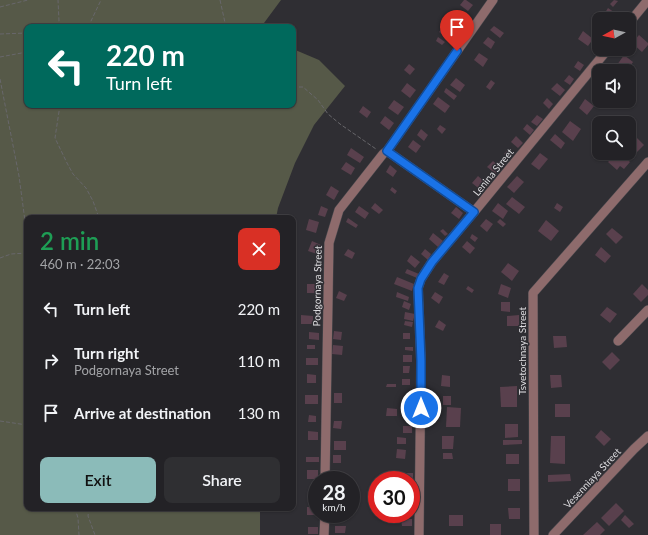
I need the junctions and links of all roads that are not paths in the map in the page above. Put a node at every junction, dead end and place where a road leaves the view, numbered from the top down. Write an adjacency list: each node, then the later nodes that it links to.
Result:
1 (493, 0): 5 (street, Podgornaya Street)
2 (648, 0): 3 (street)
3 (636, 15)
4 (602, 56): 7 (street, Lenina Street)
5 (385, 152): 7 (street); 11 (street, Podgornaya Street)
6 (647, 164): 15 (street, Tsvetochnaya Street)
7 (474, 212): 14 (street, Lenina Street)
8 (648, 310): 9 (street)
9 (618, 342)
10 (648, 436): 16 (street, Vesenniaya Street)
11 (325, 471)
12 (325, 523): 13 (street)
13 (324, 535)
14 (419, 535)
15 (534, 535)
16 (553, 535)

